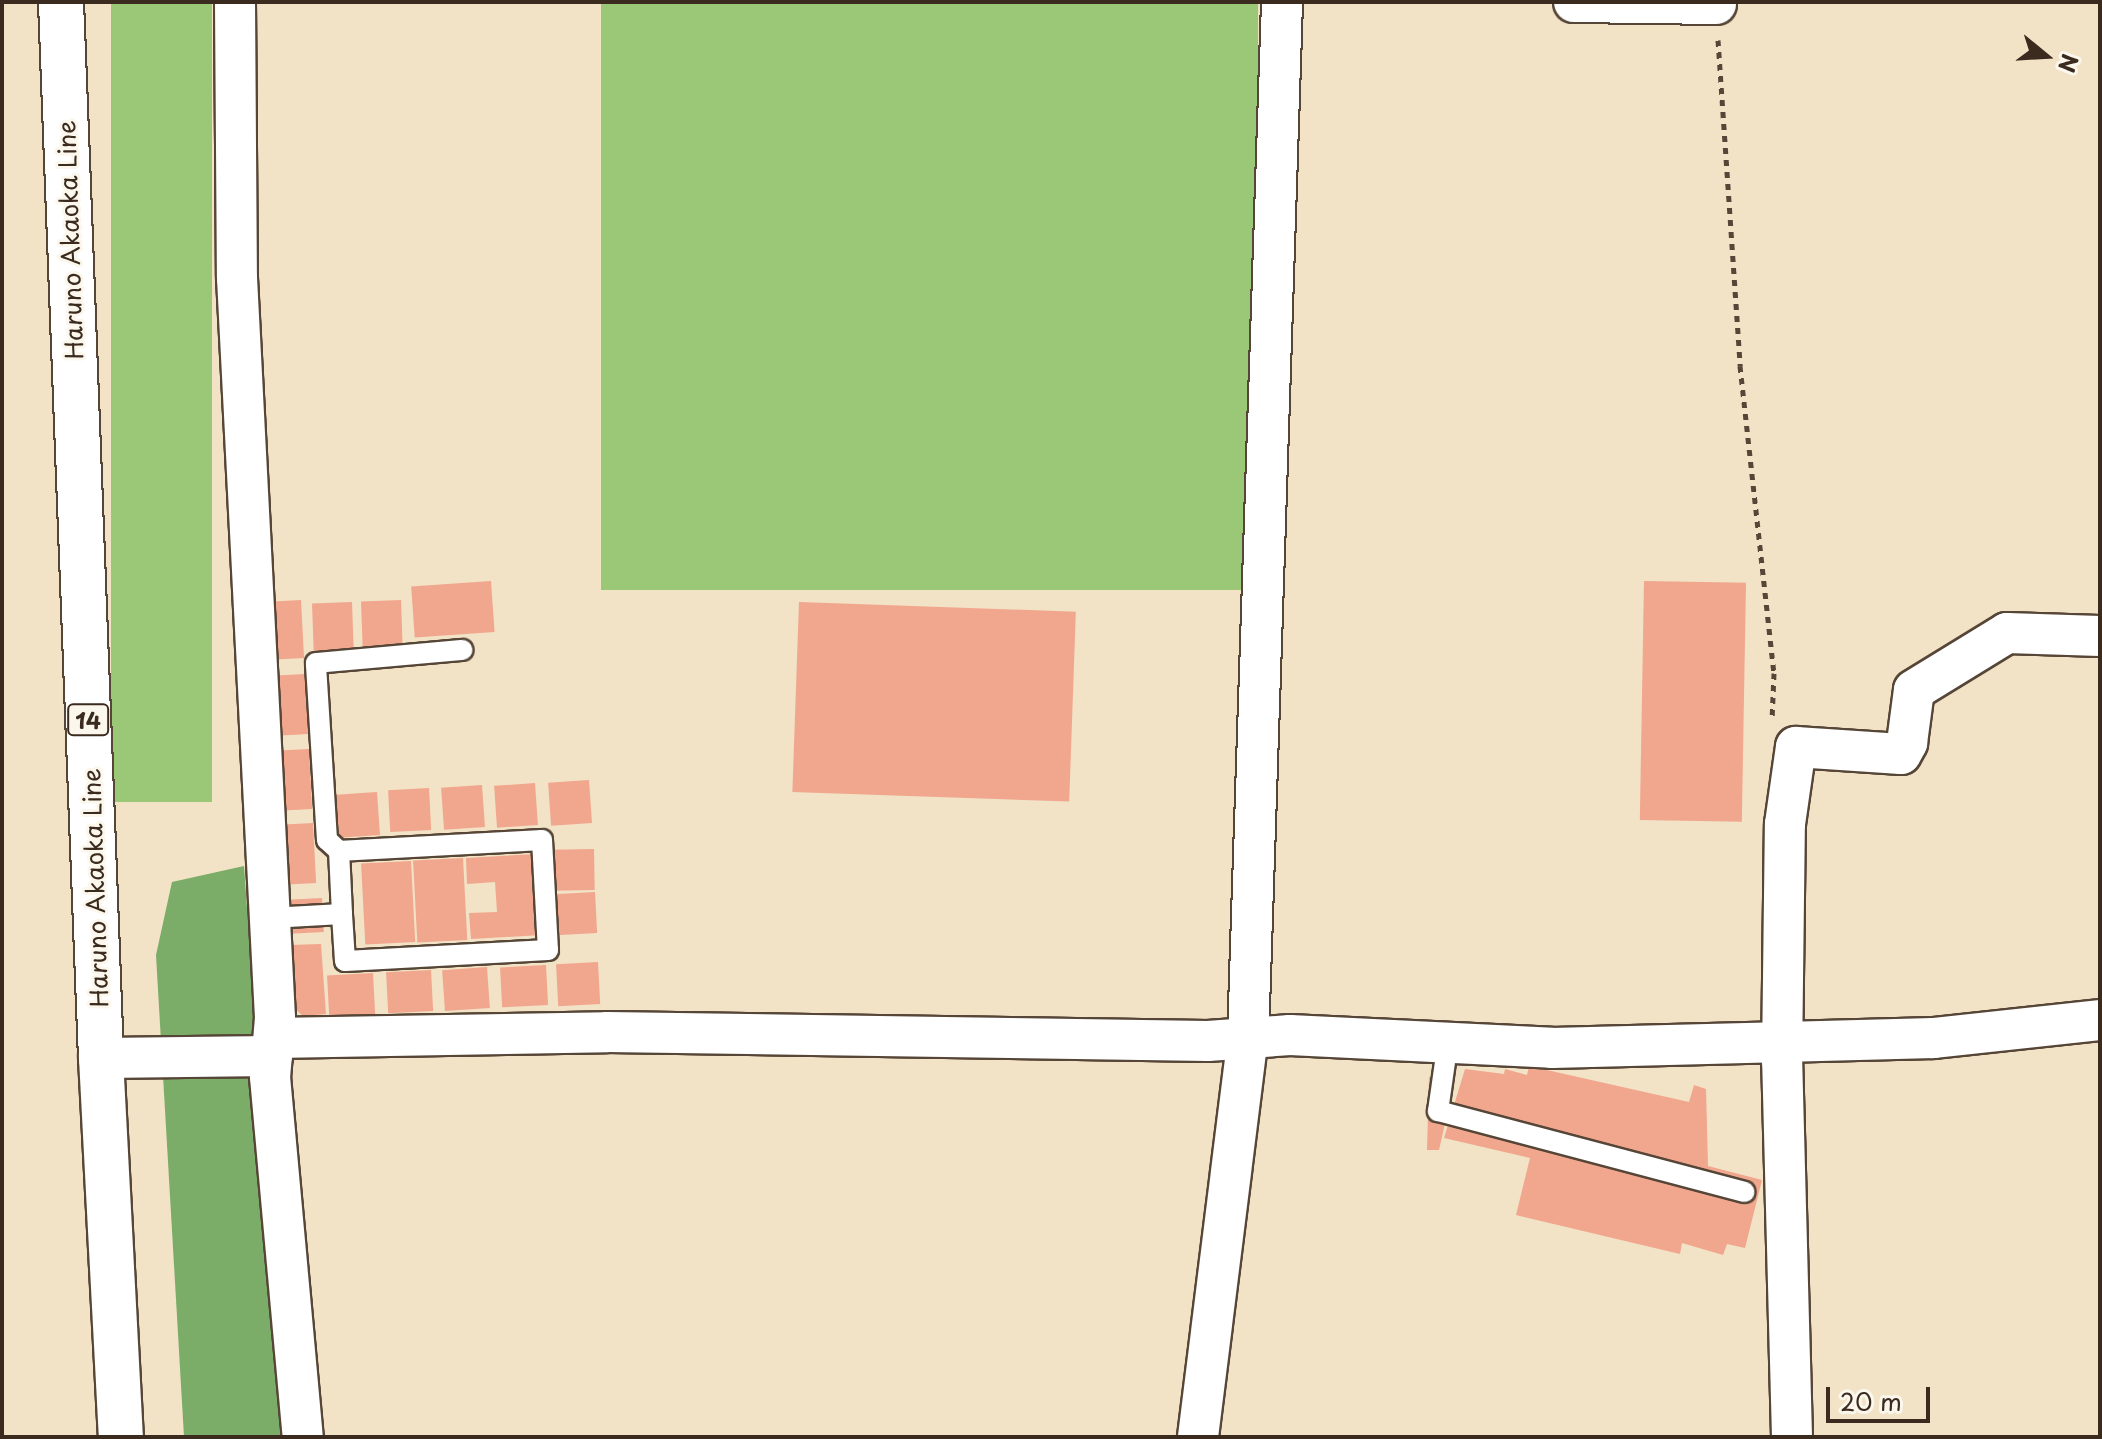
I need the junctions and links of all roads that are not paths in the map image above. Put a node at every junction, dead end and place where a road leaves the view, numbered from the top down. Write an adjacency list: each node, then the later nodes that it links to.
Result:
1 (61, 2): 17 (main road, Haruno Akaoka Line / 14)
2 (235, 2): 11 (street)
3 (1282, 2): 13 (street)
4 (1574, 2): 5 (street)
5 (1607, 2): 6 (street)
6 (1716, 4)
7 (2100, 636): 15 (street)
8 (462, 650): 9 (lane)
9 (339, 851): 10 (lane); 10 (lane)
10 (342, 914): 11 (lane)
11 (270, 918): 16 (street)
12 (2100, 1020): 15 (street)
13 (1248, 1038): 14 (street); 16 (street); 21 (street)
14 (1448, 1041): 15 (street); 18 (lane)
15 (1783, 1043): 22 (street)
16 (273, 1047): 17 (street); 20 (street)
17 (101, 1058): 19 (main road, Haruno Akaoka Line / 14)
18 (1744, 1192)
19 (121, 1437)
20 (303, 1437)
21 (1198, 1437)
22 (1792, 1437)

